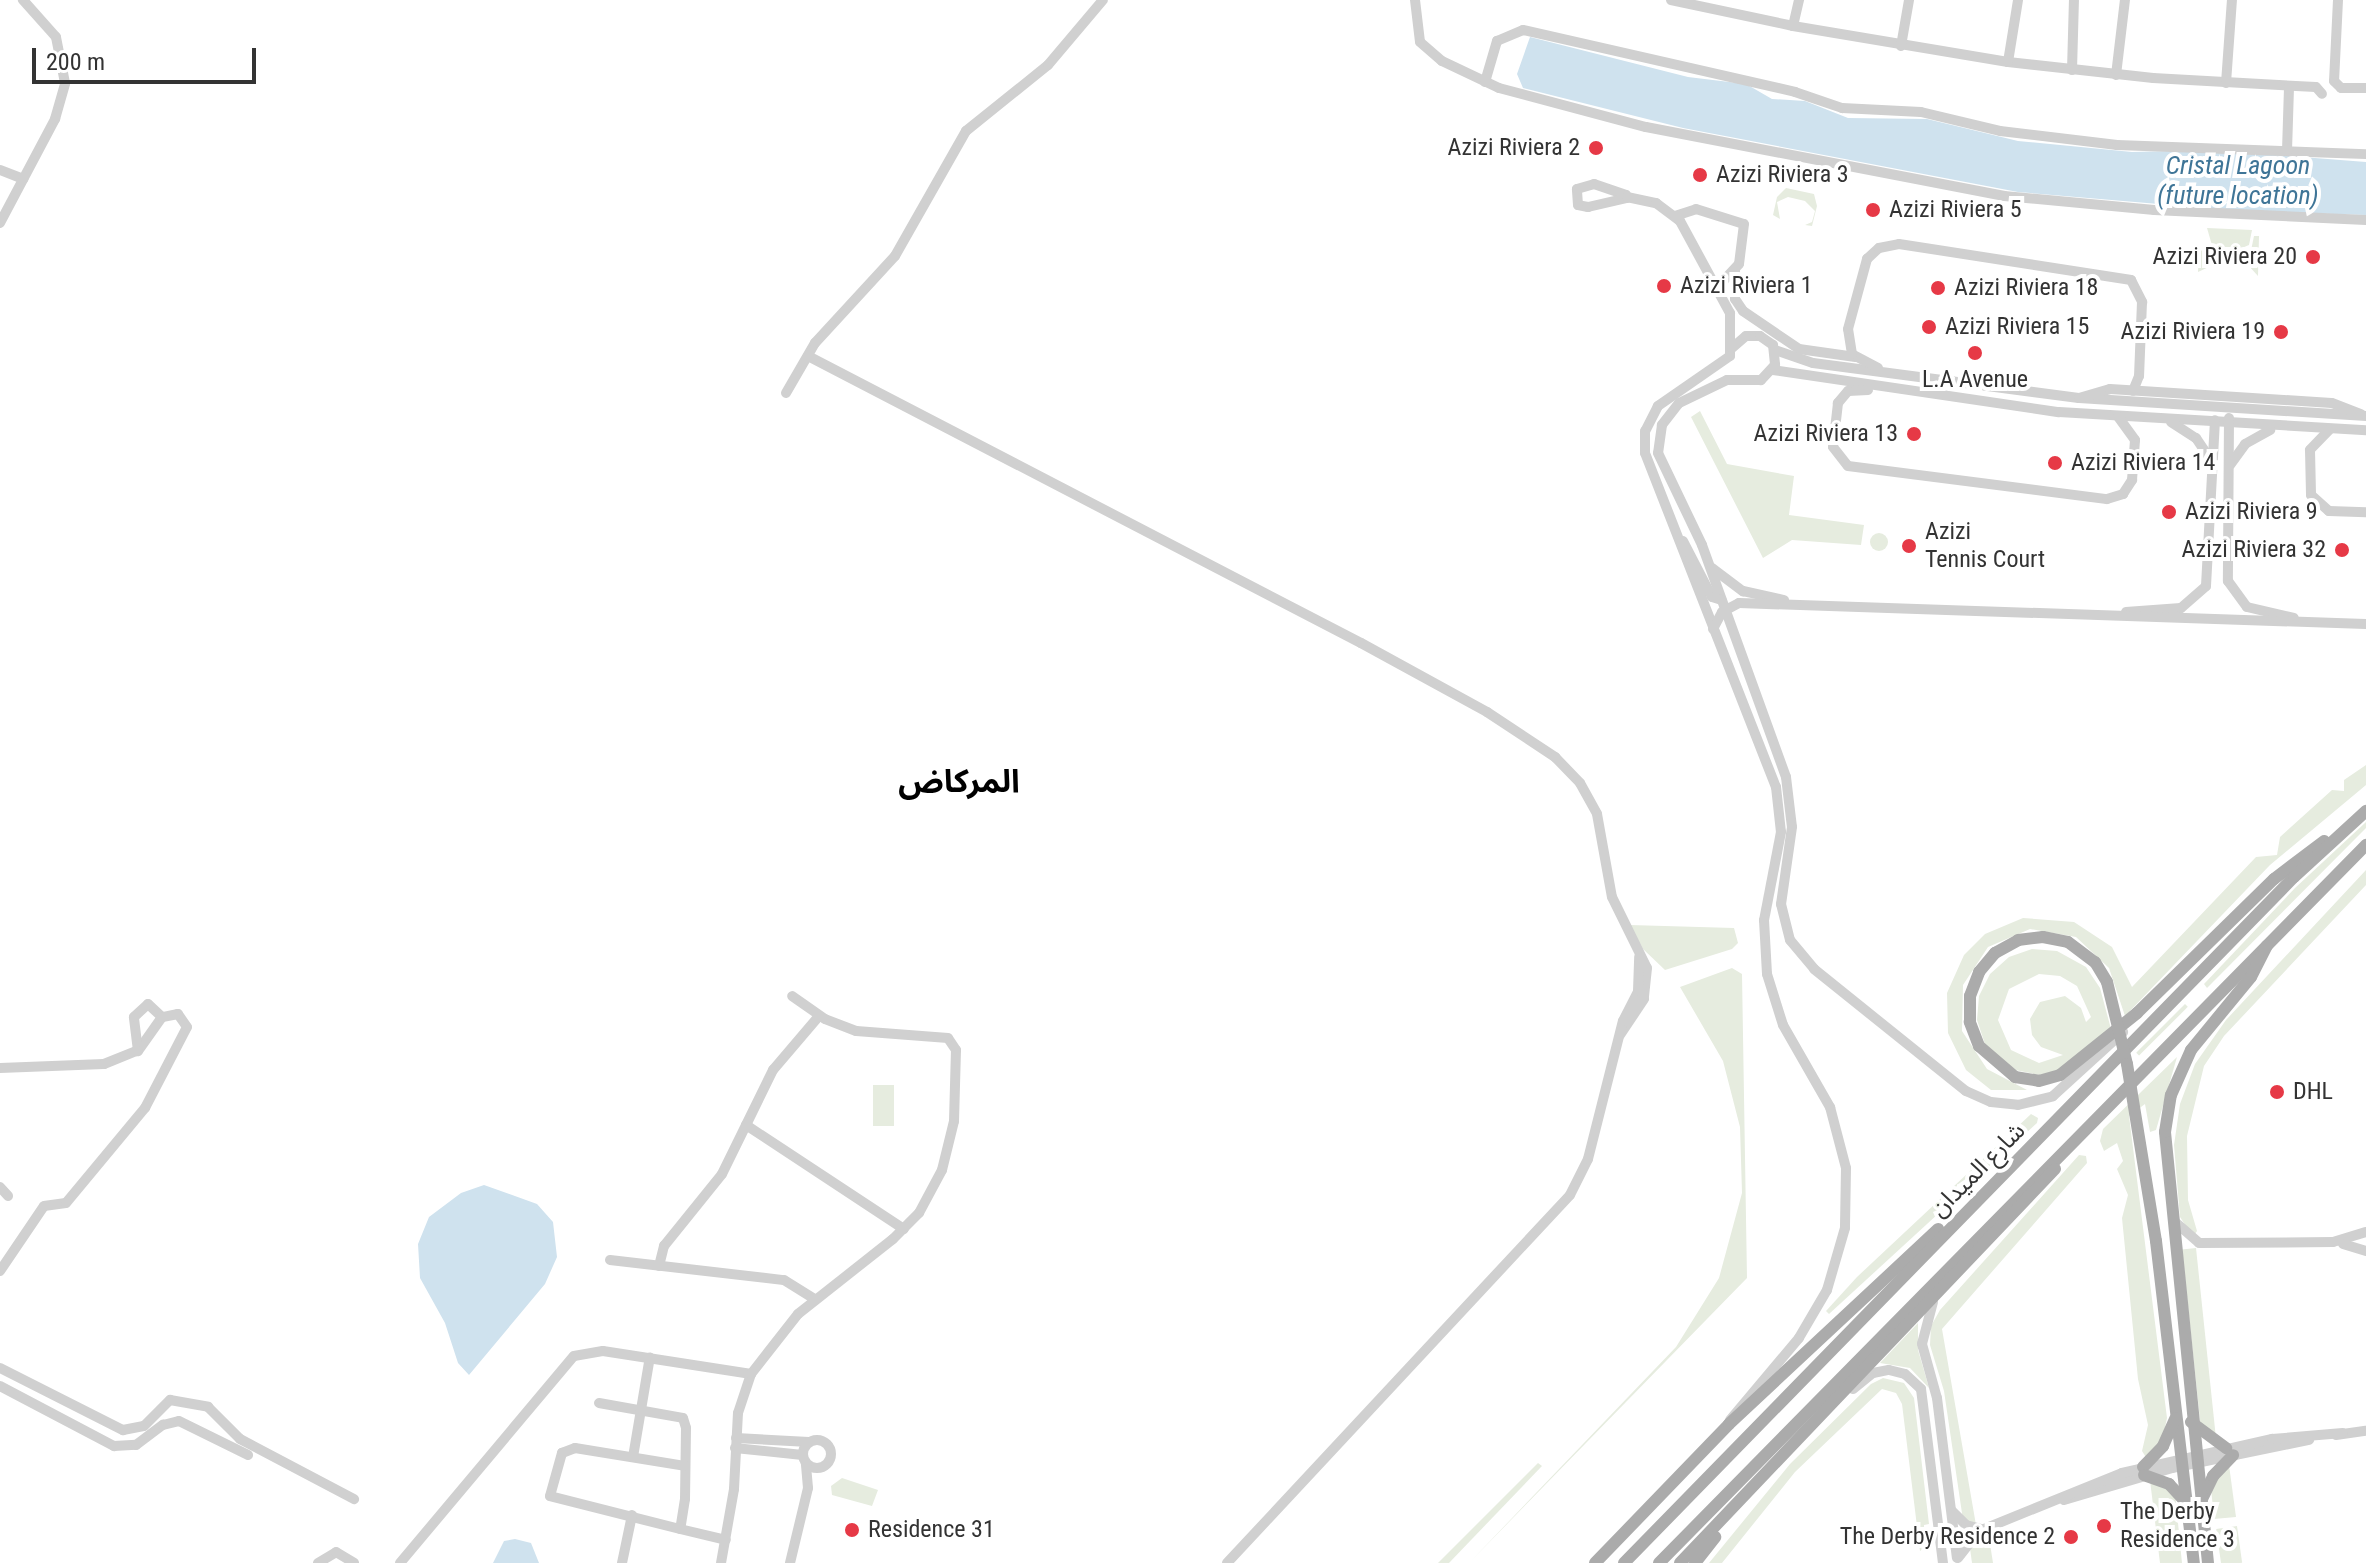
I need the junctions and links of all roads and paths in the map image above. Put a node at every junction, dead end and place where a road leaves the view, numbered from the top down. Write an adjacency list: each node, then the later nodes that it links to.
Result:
1 (23, 0): 26 (street)
2 (1103, 0): 37 (street)
3 (1415, 0): 18 (street)
4 (1671, 0): 12 (street)
5 (1799, 0): 13 (street)
6 (1909, 0): 14 (street)
7 (2018, 0): 15 (street)
8 (2074, 0): 16 (street)
9 (2125, 0): 17 (street)
10 (2232, 0): 19 (street)
11 (2338, 0): 21 (street)
12 (1688, 2): 13 (street)
13 (1793, 26): 14 (street)
14 (1901, 46): 15 (street)
15 (2008, 62): 16 (street)
16 (2072, 70): 17 (street)
17 (2116, 75): 19 (street)
18 (1485, 82): 23 (street); 29 (street)
19 (2226, 83): 20 (street)
20 (2289, 86): 22 (street); 23 (street)
21 (2366, 88)
22 (2322, 94)
23 (2287, 151): 24 (street)
24 (2366, 154)
25 (0, 170): 26 (street)
26 (23, 179): 30 (street)
27 (1627, 197): 28 (street)
28 (1675, 216): 31 (street); 32 (street)
29 (2366, 220)
30 (0, 223)
31 (1735, 270): 32 (street); 38 (street)
32 (1717, 288): 33 (street)
33 (1730, 313): 34 (street); 36 (street)
34 (1755, 335): 35 (street); 36 (street)
35 (1775, 350): 39 (street); 40 (street)
36 (1731, 352): 41 (street); 59 (street)
37 (808, 356): 44 (street); 132 (street)
38 (1855, 357): 40 (street); 42 (street)
39 (1773, 370): 41 (street); 43 (street)
40 (1911, 377): 45 (street)
41 (1741, 378): 60 (street)
42 (2133, 391): 45 (street); 48 (street)
43 (1913, 392): 49 (street); 49 (street)
44 (786, 393)
45 (2079, 398): 46 (street)
46 (2216, 409): 47 (street); 51 (street)
47 (2230, 410): 48 (street); 52 (street)
48 (2364, 416)
49 (2118, 417): 50 (street)
50 (2170, 421): 51 (street); 56 (street)
51 (2215, 424): 52 (street); 56 (street)
52 (2229, 425): 53 (street); 57 (street)
53 (2276, 428): 54 (street); 57 (street)
54 (2330, 429): 55 (street); 58 (street)
55 (2366, 430)
56 (2214, 466): 63 (street)
57 (2229, 467): 64 (street)
58 (2366, 512)
59 (1678, 537): 61 (street); 66 (street)
60 (1709, 565): 61 (street); 62 (street)
61 (1723, 605): 62 (street); 66 (street); 72 (street)
62 (1801, 605): 63 (street)
63 (2113, 616): 64 (street)
64 (2307, 623): 65 (street)
65 (2366, 624)
66 (1713, 629): 103 (street)
67 (2366, 811): 68 (main road, شارع الميدان)
68 (2348, 827): 72 (main road); 80 (main road, شارع الميدان)
69 (2366, 845): 70 (main road, شارع الميدان)
70 (2270, 939): 77 (main road, شارع الميدان); 82 (main road)
71 (792, 996): 73 (street)
72 (2137, 1013): 101 (main road, bridge)
73 (819, 1016): 78 (street); 83 (street)
74 (162, 1017): 75 (street); 75 (street); 91 (street)
75 (137, 1051): 76 (street)
76 (0, 1068)
77 (2111, 1103): 93 (main road); 135 (main road, شارع الميدان)
78 (746, 1125): 83 (street); 89 (street)
79 (0, 1187): 81 (street)
80 (1988, 1191): 103 (main road); 134 (main road, شارع الميدان)
81 (8, 1196)
82 (2169, 1212): 86 (street); 90 (main road)
83 (904, 1229): 92 (street)
84 (2366, 1235): 85 (street); 87 (street)
85 (2333, 1242): 86 (street); 87 (street)
86 (2199, 1243): 90 (street)
87 (2366, 1249)
88 (610, 1260): 89 (street)
89 (659, 1266): 92 (street)
90 (2175, 1267): 102 (main road)
91 (0, 1271)
92 (814, 1299): 96 (street)
93 (1933, 1302): 99 (main road); 120 (street)
94 (650, 1357): 96 (street); 100 (street); 128 (street)
95 (0, 1368): 117 (street)
96 (751, 1374): 106 (street)
97 (0, 1386): 109 (street)
98 (599, 1403): 100 (street)
99 (1833, 1404): 118 (main road); 138 (street)
100 (641, 1410): 110 (street); 113 (street)
101 (2176, 1416): 112 (main road); 115 (main road)
102 (2191, 1422): 108 (main road); 112 (main road)
103 (1729, 1424): 133 (main road)
104 (2366, 1431): 108 (street)
105 (809, 1442): 107 (street); 111 (street); 114 (street)
106 (736, 1443): 107 (street); 124 (street)
107 (765, 1445): 111 (street)
108 (2230, 1452): 112 (street); 119 (main road)
109 (248, 1455)
110 (633, 1457): 113 (street); 121 (street)
111 (804, 1459): 114 (street); 116 (street)
112 (2188, 1460): 115 (street); 119 (main road)
113 (685, 1466): 122 (street)
114 (824, 1466): 116 (street)
115 (2144, 1471): 119 (main road); 123 (street)
116 (808, 1488): 131 (street)
117 (354, 1499)
118 (1741, 1501): 136 (main road); 137 (main road)
119 (2193, 1504): 139 (main road); 140 (main road)
120 (1951, 1510): 123 (street); 125 (street)
121 (632, 1515): 122 (street); 129 (street)
122 (680, 1529): 124 (street)
123 (1983, 1529): 125 (street)
124 (726, 1540): 130 (street)
125 (1958, 1561)
126 (318, 1563): 127 (street)
127 (354, 1563)
128 (400, 1563)
129 (622, 1563)
130 (721, 1563)
131 (790, 1563)
132 (1227, 1563)
133 (1595, 1563)
134 (1624, 1563)
135 (1659, 1563)
136 (1680, 1563)
137 (1695, 1563)
138 (1943, 1563)
139 (2194, 1563)
140 (2208, 1563)

